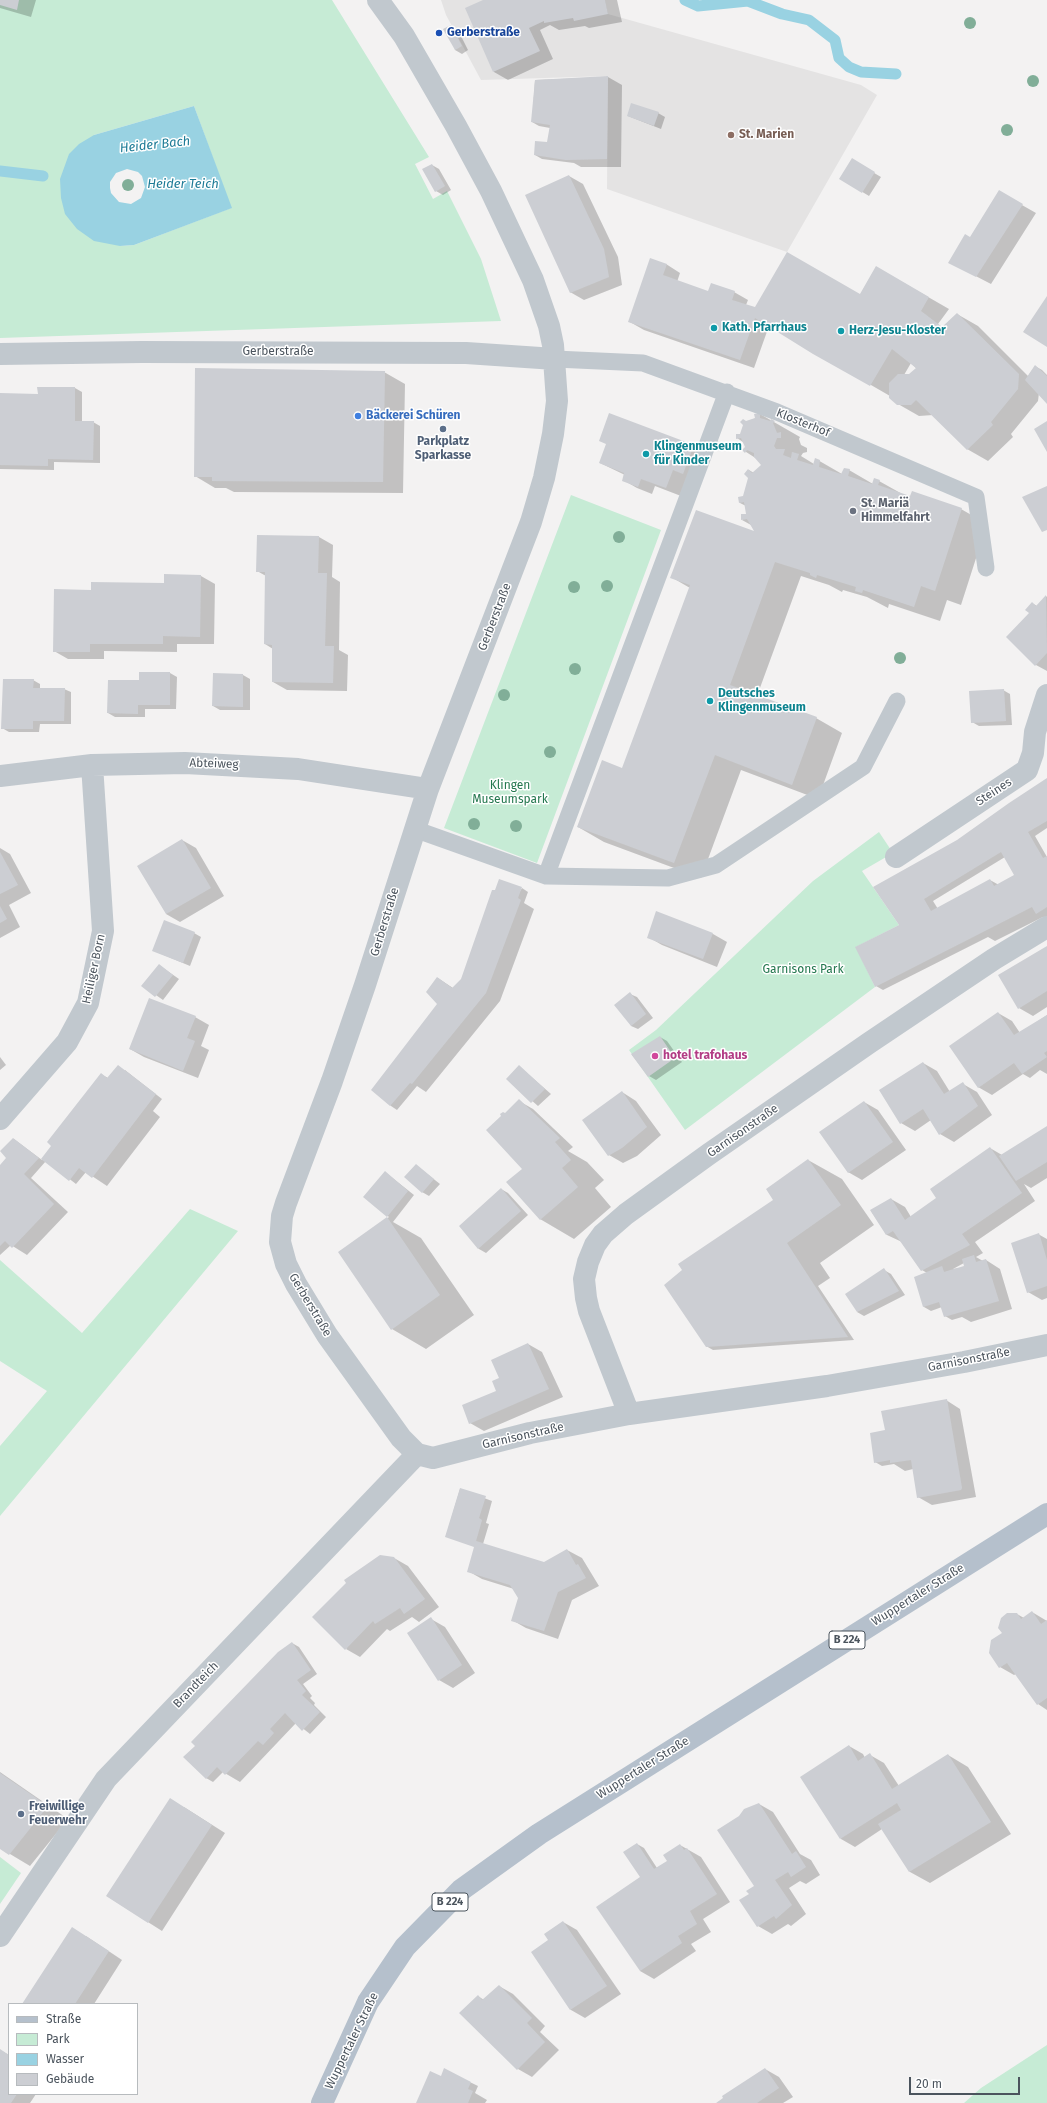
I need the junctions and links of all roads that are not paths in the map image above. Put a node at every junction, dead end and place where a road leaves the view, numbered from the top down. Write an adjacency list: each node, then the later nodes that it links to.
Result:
1 (378, 0): 3 (street, Gerberstraße)
2 (0, 354): 3 (street, Gerberstraße)
3 (555, 359): 4 (lane, Klosterhof); 10 (street, Gerberstraße)
4 (727, 392): 5 (lane, Klosterhof); 13 (lane)
5 (986, 568)
6 (1047, 695): 12 (street, Steines)
7 (897, 702): 13 (lane)
8 (92, 765): 9 (street, Abteiweg); 10 (street, Abteiweg); 15 (street, Heiliger Born)
9 (0, 776)
10 (428, 789): 11 (street, Gerberstraße)
11 (414, 829): 13 (lane); 18 (street, Gerberstraße)
12 (896, 857)
13 (546, 876)
14 (1047, 927): 17 (street, Garnisonstraße)
15 (0, 1119)
16 (1047, 1344): 17 (street, Garnisonstraße)
17 (629, 1414): 18 (street, Garnisonstraße)
18 (417, 1454): 20 (street, Brandteich)
19 (1047, 1514): 21 (main road, Wuppertaler Straße / B 224)
20 (0, 1936)
21 (322, 2103)

